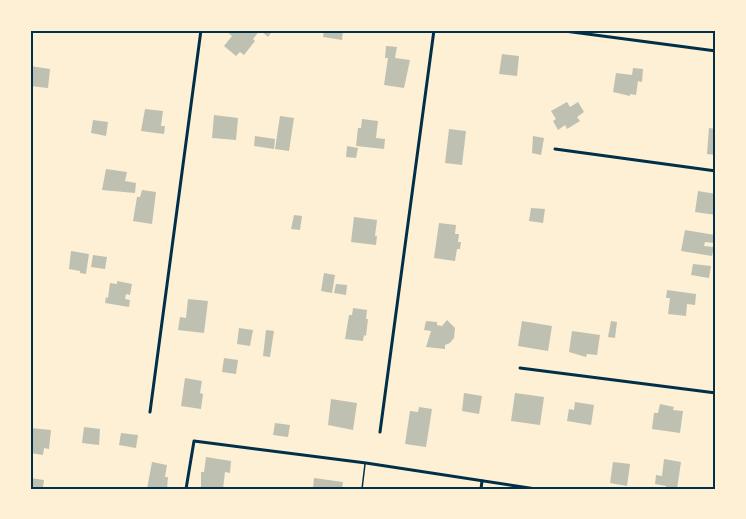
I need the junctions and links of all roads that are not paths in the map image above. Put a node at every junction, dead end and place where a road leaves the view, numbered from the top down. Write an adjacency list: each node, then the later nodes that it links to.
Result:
1 (201, 30): 9 (street)
2 (434, 30): 10 (street)
3 (557, 30): 4 (street)
4 (716, 51)
5 (555, 148): 6 (street)
6 (716, 171)
7 (520, 368): 8 (street)
8 (716, 393)
9 (150, 412)
10 (380, 432)
11 (366, 463): 13 (street); 14 (street); 15 (lane)
12 (716, 478): 18 (street)
13 (482, 481): 16 (street); 17 (street)
14 (186, 489)
15 (362, 489)
16 (481, 489)
17 (537, 489)
18 (715, 489)

